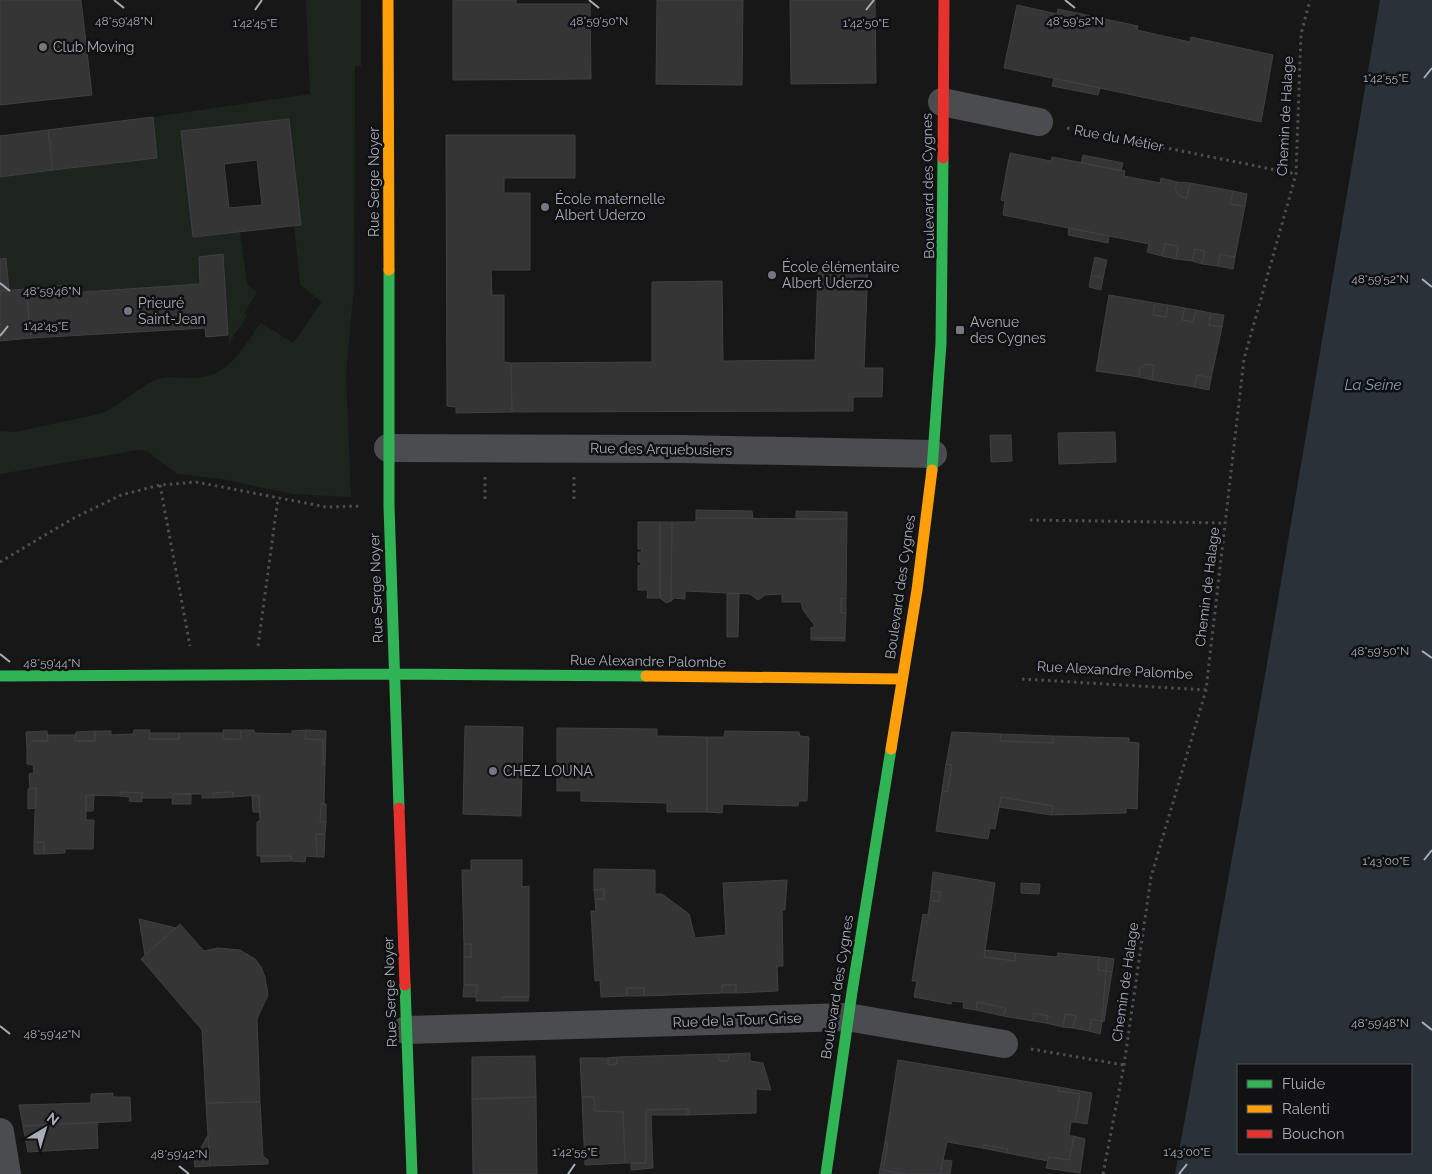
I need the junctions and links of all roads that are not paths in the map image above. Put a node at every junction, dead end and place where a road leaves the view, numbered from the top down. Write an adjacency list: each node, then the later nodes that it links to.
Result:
1 (388, 0): 5 (street, Rue Serge Noyer)
2 (944, 0): 3 (street, Boulevard des Cygnes)
3 (942, 102): 4 (street); 6 (street, Boulevard des Cygnes)
4 (1040, 122)
5 (388, 448): 6 (street, Rue des Arquebusiers); 7 (street, Rue Serge Noyer)
6 (933, 454): 9 (street, Boulevard des Cygnes)
7 (393, 674): 8 (street, Rue Alexandre Palombe); 9 (street, Rue Alexandre Palombe); 11 (street, Rue Serge Noyer)
8 (0, 676)
9 (902, 679): 10 (street, Boulevard des Cygnes)
10 (847, 1017): 11 (street, Rue de la Tour Grise); 12 (street, Rue de la Tour Grise); 16 (street, Boulevard des Cygnes)
11 (406, 1030): 15 (street, Rue Serge Noyer)
12 (1004, 1044)
13 (0, 1132): 14 (street)
14 (7, 1174)
15 (412, 1174)
16 (826, 1174)

